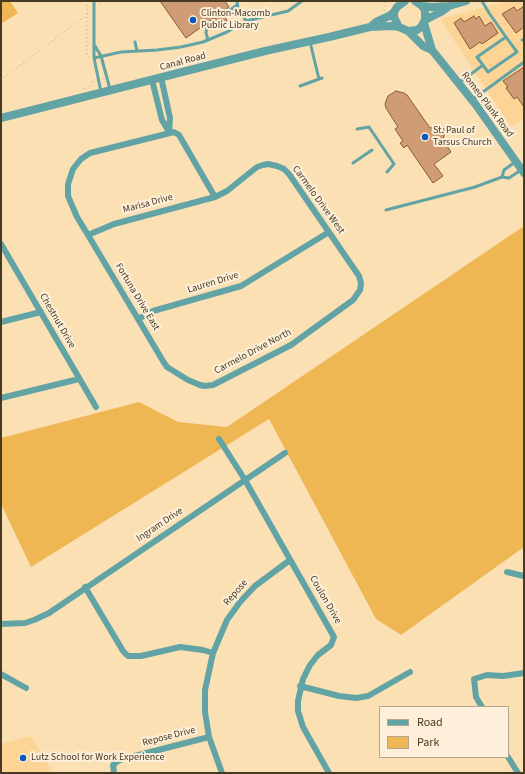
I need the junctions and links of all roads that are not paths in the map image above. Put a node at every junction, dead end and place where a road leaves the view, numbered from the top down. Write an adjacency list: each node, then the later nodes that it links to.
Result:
1 (94, 1): 23 (lane)
2 (237, 1): 8 (lane)
3 (302, 1): 14 (lane)
4 (405, 1): 9 (street, Canal Road)
5 (415, 1): 10 (street)
6 (466, 1): 11 (street)
7 (482, 1): 19 (lane)
8 (237, 5): 12 (lane); 14 (lane)
9 (396, 6): 16 (street, Canal Road); 17 (street)
10 (422, 6): 11 (street); 15 (street, Romeo Plank Road)
11 (449, 6): 15 (street)
12 (223, 15)
13 (215, 21): 20 (lane)
14 (246, 21): 20 (lane)
15 (425, 21): 18 (street); 24 (street, Romeo Plank Road)
16 (370, 27): 17 (street, Canal Road); 21 (street, Canal Road)
17 (399, 27): 18 (street, Romeo Plank Road)
18 (408, 32): 24 (street, Romeo Plank Road)
19 (506, 37): 29 (lane); 29 (lane)
20 (208, 40): 25 (lane)
21 (310, 41): 30 (street, Canal Road); 33 (lane)
22 (135, 42): 25 (lane)
23 (94, 44): 26 (lane); 27 (lane)
24 (432, 50): 32 (street, Romeo Plank Road)
25 (136, 51): 26 (lane)
26 (101, 56): 27 (lane); 34 (lane)
27 (94, 58): 35 (lane)
28 (524, 62): 36 (lane)
29 (483, 65): 32 (lane)
30 (161, 78): 31 (street, Canal Road); 39 (street)
31 (152, 80): 34 (street, Canal Road); 39 (street)
32 (459, 84): 36 (street, Romeo Plank Road)
33 (300, 86)
34 (110, 90): 35 (street, Canal Road)
35 (102, 93): 37 (street, Canal Road)
36 (472, 100): 41 (street, Romeo Plank Road)
37 (1, 118)
38 (357, 129): 44 (lane)
39 (169, 132): 46 (street); 49 (street, Fortuna Drive East)
40 (372, 150): 42 (lane)
41 (516, 162): 43 (street, Romeo Plank Road); 45 (lane)
42 (353, 163)
43 (523, 171): 45 (lane)
44 (387, 172)
45 (502, 177): 47 (lane)
46 (215, 197): 48 (street, Carmelo Drive West); 49 (street, Marisa Drive)
47 (386, 210)
48 (329, 232): 51 (street, Carmelo Drive West); 53 (street, Lauren Drive)
49 (88, 235): 53 (street, Fortuna Drive East)
50 (1, 244): 52 (street, Chestnut Drive)
51 (360, 290): 56 (street, Carmelo Drive North)
52 (41, 312): 54 (street); 55 (street, Chestnut Drive)
53 (138, 319): 56 (street, Fortuna Drive East)
54 (1, 322)
55 (79, 379): 57 (street); 58 (street, Chestnut Drive)
56 (188, 380)
57 (1, 398)
58 (96, 407)
59 (219, 439): 61 (street, Coulon Drive)
60 (285, 453): 61 (street, Ingram Drive)
61 (244, 480): 62 (street, Coulon Drive); 65 (street, Ingram Drive)
62 (290, 560): 67 (street, Repose); 71 (street, Coulon Drive)
63 (506, 572): 64 (street)
64 (524, 576)
65 (85, 587): 66 (street, Ingram Drive); 67 (street)
66 (1, 624)
67 (213, 653): 74 (street, Repose)
68 (410, 672): 71 (street)
69 (524, 673): 73 (street)
70 (1, 674): 72 (street)
71 (300, 686): 78 (street, Coulon Drive)
72 (26, 688)
73 (481, 706)
74 (209, 737): 76 (street, Repose Drive); 77 (street, Repose)
75 (509, 758): 79 (street)
76 (114, 773)
77 (222, 773)
78 (329, 773)
79 (518, 773)

